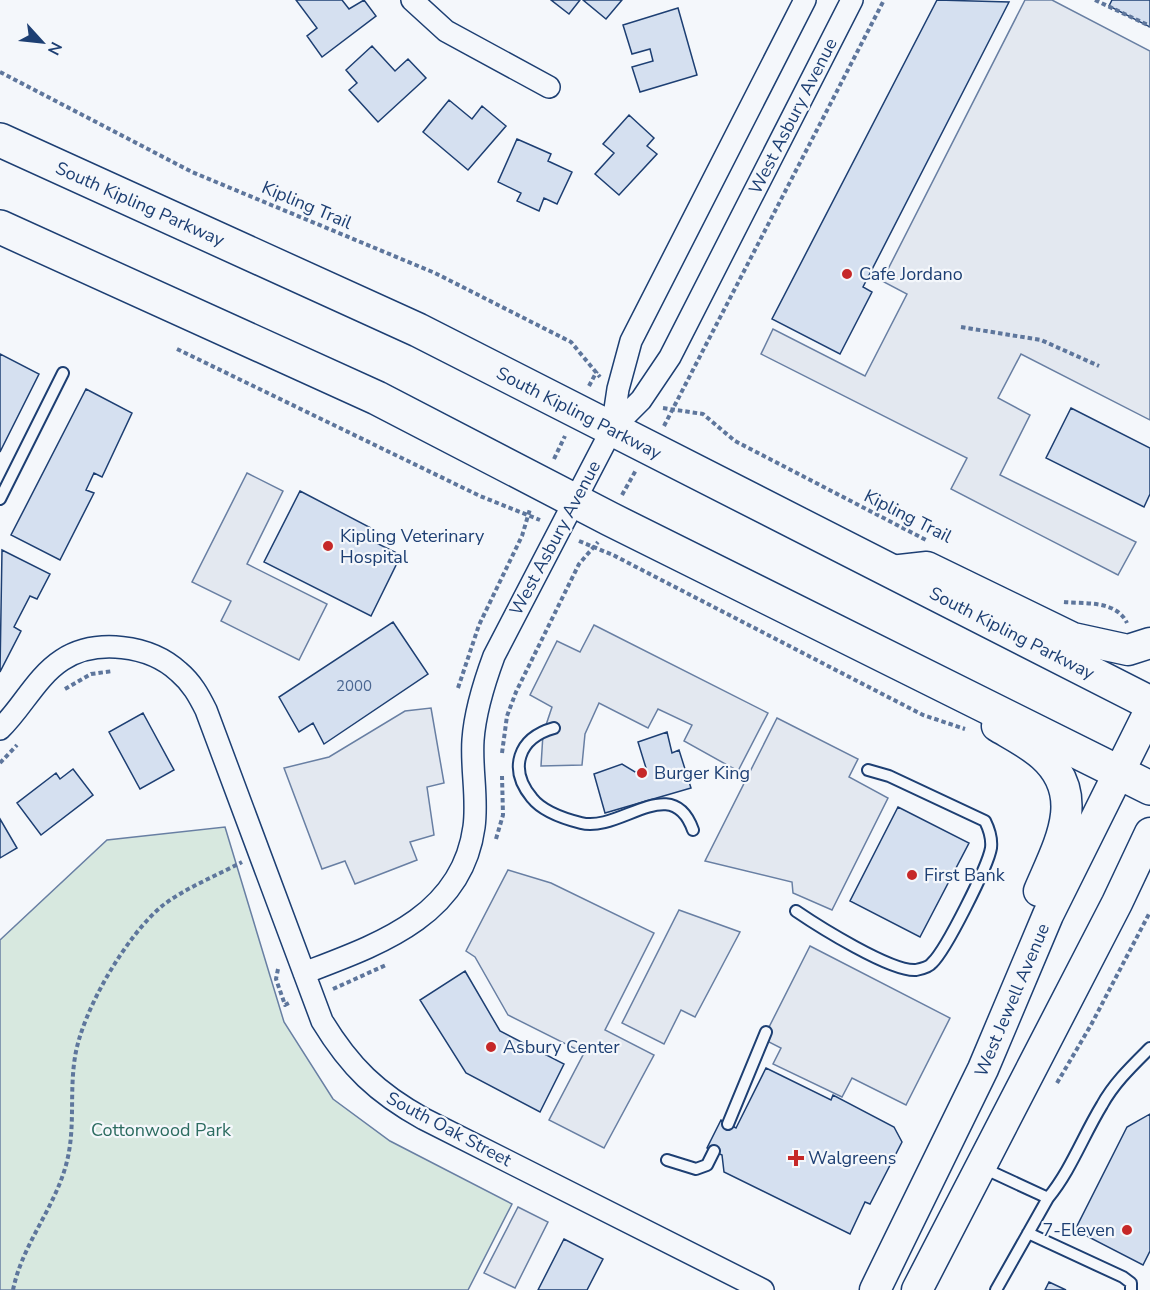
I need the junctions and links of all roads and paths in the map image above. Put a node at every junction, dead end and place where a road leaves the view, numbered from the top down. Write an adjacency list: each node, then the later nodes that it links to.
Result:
1 (412, 0): 8 (street)
2 (805, 0): 17 (street)
3 (852, 0): 17 (street, West Asbury Avenue)
4 (884, 0): 15 (path)
5 (1095, 0): 6 (path)
6 (1150, 26)
7 (0, 72): 16 (path, Kipling Trail)
8 (549, 87)
9 (0, 140): 16 (main road, South Kipling Parkway)
10 (0, 227): 19 (main road)
11 (962, 327): 13 (path)
12 (177, 349): 19 (path)
13 (1099, 366)
14 (63, 373): 20 (lane)
15 (675, 409): 18 (path); 23 (path, Kipling Trail)
16 (577, 412): 17 (main road, South Kipling Parkway); 19 (path)
17 (612, 429): 18 (main road, South Kipling Parkway); 21 (street, West Asbury Avenue)
18 (650, 449): 22 (path); 25 (main road, South Kipling Parkway)
19 (542, 484): 21 (main road)
20 (0, 499)
21 (575, 501): 22 (main road); 50 (street, West Asbury Avenue)
22 (610, 519): 24 (path); 28 (main road)
23 (931, 543)
24 (594, 549): 35 (path); 38 (path)
25 (891, 571): 27 (main road); 31 (main road, South Kipling Parkway)
26 (1058, 602): 27 (path)
27 (1140, 637)
28 (857, 643): 41 (main road); 52 (main road)
29 (124, 672): 30 (path)
30 (60, 694)
31 (1150, 703)
32 (1150, 710): 41 (main road, West Jewell Avenue)
33 (554, 728): 43 (lane)
34 (0, 729): 50 (street, South Oak Street)
35 (974, 734)
36 (20, 742): 37 (path)
37 (0, 763)
38 (502, 764)
39 (868, 770): 49 (lane)
40 (502, 773): 45 (path)
41 (1118, 773): 42 (main road); 52 (main road, West Jewell Avenue)
42 (1150, 788)
43 (693, 830)
44 (1150, 833): 48 (main road)
45 (498, 834)
46 (238, 851): 60 (path)
47 (1150, 874): 48 (main road)
48 (1117, 903): 57 (main road)
49 (796, 911)
50 (304, 973): 61 (street, South Oak Street)
51 (766, 1032): 54 (lane)
52 (997, 1034): 62 (main road, West Jewell Avenue)
53 (1150, 1048): 58 (lane)
54 (728, 1124)
55 (714, 1151): 56 (lane)
56 (667, 1160)
57 (981, 1167): 58 (lane); 63 (main road)
58 (1048, 1198): 59 (lane)
59 (1028, 1233): 64 (lane); 65 (lane)
60 (13, 1290)
61 (764, 1290)
62 (875, 1290)
63 (917, 1290)
64 (996, 1290)
65 (1131, 1290)

